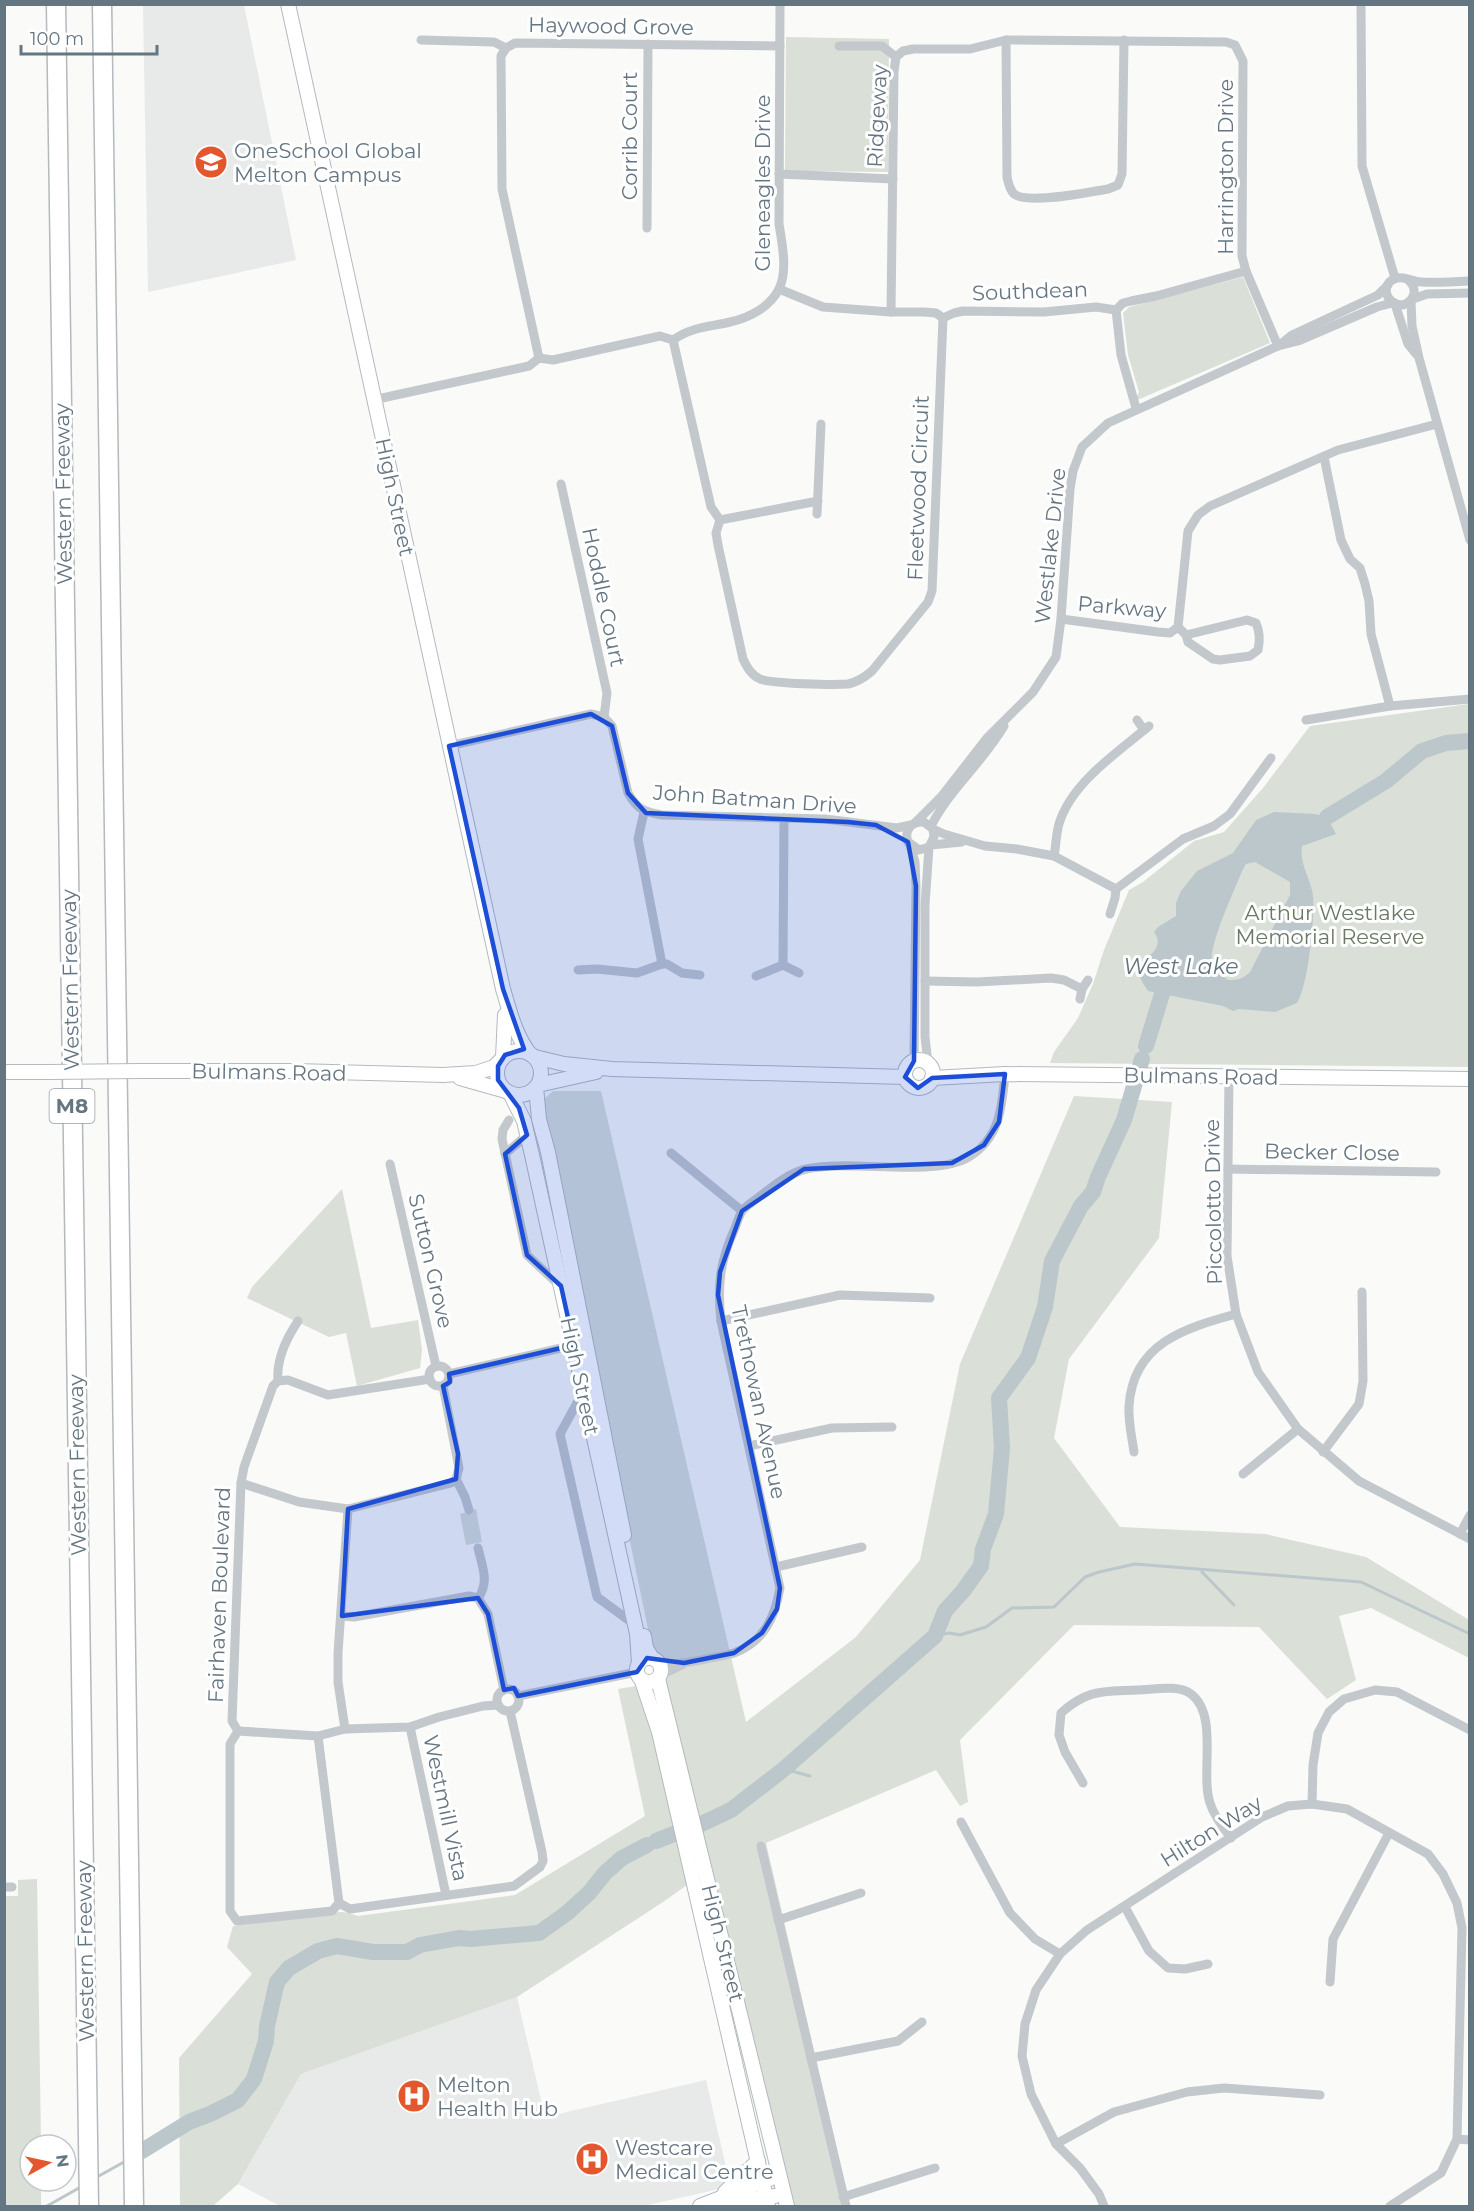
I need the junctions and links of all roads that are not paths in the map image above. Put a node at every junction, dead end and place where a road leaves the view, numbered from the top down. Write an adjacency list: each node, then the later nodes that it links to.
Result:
1 (56, 4): 167 (highway, Western Freeway / M8)
2 (102, 4): 168 (highway, M8)
3 (288, 4): 33 (main road, High Street)
4 (780, 4): 10 (street, Gleneagles Drive)
5 (1361, 4): 21 (street)
6 (421, 39): 12 (street)
7 (1006, 40): 8 (street, Ridgeway); 8 (street); 14 (street, Ridgeway)
8 (1124, 40): 13 (street, Ridgeway)
9 (648, 44): 10 (street, Haywood Grove); 12 (street, Haywood Grove); 17 (street, Corrib Court)
10 (780, 46): 15 (street, Gleneagles Drive)
11 (839, 46): 14 (street)
12 (506, 48): 31 (street, Haywood Grove)
13 (1240, 53): 18 (street, Harrington Drive)
14 (896, 57): 16 (street, Ridgeway)
15 (779, 174): 16 (street); 22 (street, Gleneagles Drive)
16 (893, 179): 27 (street, Ridgeway)
17 (647, 228)
18 (1246, 271): 26 (street, Southdean); 30 (street, Harrington Drive)
19 (1407, 279): 20 (street); 21 (street); 24 (street)
20 (1470, 281)
21 (1392, 282): 25 (street); 30 (street, Westlake Drive)
22 (779, 289): 27 (street, Southdean); 29 (street, Gleneagles Drive)
23 (1470, 293): 24 (street)
24 (1412, 300): 25 (street); 32 (street)
25 (1394, 304): 30 (street, Westlake Drive); 32 (street)
26 (1116, 310): 28 (street, Southdean); 34 (street)
27 (891, 312): 28 (street, Southdean)
28 (943, 318): 41 (street, Fleetwood Circuit)
29 (673, 340): 31 (street, Gleneagles Drive); 41 (street, Fleetwood Circuit)
30 (1278, 346): 34 (street, Westlake Drive)
31 (539, 358): 33 (street, Gleneagles Drive)
32 (1419, 358): 36 (street)
33 (373, 400): 52 (main road, High Street)
34 (1136, 408): 43 (street, Westlake Drive)
35 (821, 424): 39 (street)
36 (1437, 424): 37 (street); 42 (street)
37 (1324, 457): 44 (street); 47 (street)
38 (561, 484): 49 (street, Hoddle Court)
39 (818, 501): 40 (street); 41 (street)
40 (817, 514)
41 (720, 520)
42 (1469, 538)
43 (1061, 619): 44 (street, Parkway); 48 (street, Westlake Drive)
44 (1178, 627): 45 (street)
45 (1186, 635): 45 (street, Parkway)
46 (1470, 699): 47 (street)
47 (1390, 706): 51 (street)
48 (1013, 711): 56 (street, Westlake Drive); 58 (street, Westlake Drive)
49 (604, 717): 52 (street); 54 (street, John Batman Drive)
50 (1137, 720): 62 (street)
51 (1306, 720)
52 (449, 746): 73 (main road, High Street)
53 (1271, 758): 63 (street)
54 (644, 812): 55 (street, John Batman Drive); 65 (street)
55 (784, 818): 57 (street, John Batman Drive); 66 (street)
56 (913, 824): 57 (street, John Batman Drive); 58 (street); 60 (street)
57 (876, 825): 60 (street, John Batman Drive)
58 (932, 828): 59 (street); 61 (street)
59 (971, 841): 61 (street); 62 (street)
60 (909, 843): 61 (street); 76 (street)
61 (930, 846): 72 (street)
62 (1054, 856): 63 (street)
63 (1116, 889): 64 (street)
64 (1110, 914)
65 (662, 964): 67 (street); 69 (street)
66 (783, 965): 68 (street); 70 (street)
67 (579, 970)
68 (799, 973)
69 (700, 975)
70 (756, 976)
71 (1088, 980): 72 (street)
72 (925, 981): 76 (street)
73 (503, 989): 74 (main road, High Street); 75 (main road, High Street)
74 (533, 1055): 75 (main road); 77 (main road); 85 (main road)
75 (502, 1059): 80 (main road, Bulmans Road); 86 (main road)
76 (921, 1062): 82 (main road); 83 (main road)
77 (612, 1069): 82 (main road); 85 (main road)
78 (4, 1072): 80 (main road, Bulmans Road, bridge)
79 (1005, 1074): 81 (main road, Bulmans Road); 83 (main road, Bulmans Road); 94 (street, Trethowan Avenue)
80 (443, 1075): 86 (main road, Bulmans Road)
81 (1230, 1076): 84 (main road, Bulmans Road); 92 (street, Piccolotto Drive)
82 (905, 1077): 83 (main road)
83 (932, 1078)
84 (1470, 1079)
85 (537, 1086): 86 (main road); 127 (main road, High Street)
86 (508, 1092): 88 (main road, High Street)
87 (509, 1120): 90 (street)
88 (527, 1135): 90 (street); 95 (main road, High Street)
89 (671, 1153): 94 (street)
90 (505, 1154): 95 (street)
91 (390, 1164): 102 (street, Sutton Grove)
92 (1228, 1169): 93 (street, Becker Close); 98 (street, Piccolotto Drive)
93 (1436, 1172)
94 (742, 1211): 100 (street, Trethowan Avenue)
95 (561, 1286): 101 (main road, High Street)
96 (1362, 1292): 112 (street)
97 (930, 1298): 100 (street)
98 (1236, 1314): 109 (street, Piccolotto Drive); 111 (street)
99 (298, 1321): 105 (street, Fairhaven Boulevard)
100 (721, 1321): 110 (street, Trethowan Avenue)
101 (574, 1345): 103 (street); 107 (main road, High Street)
102 (436, 1366): 103 (street); 104 (street)
103 (449, 1374): 106 (street)
104 (430, 1379): 105 (street); 106 (street)
105 (278, 1381): 115 (street, Fairhaven Boulevard)
106 (443, 1386): 114 (street)
107 (583, 1392): 126 (main road, High Street); 126 (street)
108 (892, 1427): 110 (street)
109 (1298, 1429): 112 (street, Piccolotto Drive); 113 (street)
110 (749, 1446): 123 (street, Trethowan Avenue)
111 (1134, 1452)
112 (1323, 1452): 119 (street, Piccolotto Drive)
113 (1243, 1474)
114 (456, 1479): 116 (street); 117 (street)
115 (241, 1483): 116 (street); 135 (street, Fairhaven Boulevard)
116 (348, 1509): 125 (street)
117 (469, 1510)
118 (1470, 1515): 119 (street)
119 (1460, 1534): 120 (street, Piccolotto Drive)
120 (1470, 1539)
121 (862, 1547): 123 (street)
122 (478, 1548): 124 (street)
123 (776, 1567): 127 (street, Trethowan Avenue)
124 (478, 1598): 125 (street); 128 (street)
125 (342, 1616): 133 (street)
126 (634, 1624): 127 (main road, High Street)
127 (650, 1670): 129 (street); 158 (main road, High Street); 160 (main road, High Street)
128 (504, 1690): 129 (street); 130 (street)
129 (518, 1696): 131 (street)
130 (498, 1705): 131 (street); 132 (street, Fairhaven Boulevard)
131 (510, 1711): 144 (street)
132 (410, 1727): 133 (street, Fairhaven Boulevard); 144 (street, Westmill Vista)
133 (345, 1729): 136 (street, Fairhaven Boulevard)
134 (1470, 1730): 138 (street)
135 (238, 1731): 136 (street, Fairhaven Boulevard); 145 (street)
136 (318, 1736): 145 (street)
137 (1083, 1783): 141 (street)
138 (1311, 1804): 140 (street, Hilton Way); 141 (street, Hilton Way)
139 (962, 1822): 148 (street)
140 (1389, 1833): 149 (street, Hilton Way); 151 (street)
141 (1231, 1838): 146 (street, Hilton Way)
142 (761, 1846): 147 (street)
143 (861, 1893): 147 (street)
144 (446, 1895): 145 (street)
145 (339, 1903)
146 (1125, 1907): 148 (street, Hilton Way); 150 (street)
147 (778, 1920): 153 (street)
148 (1060, 1954): 157 (street, Hilton Way)
149 (1465, 1963): 155 (street, Hilton Way)
150 (1208, 1964)
151 (1330, 1982)
152 (922, 2022): 153 (street)
153 (811, 2058): 164 (street)
154 (1320, 2095): 157 (street)
155 (1457, 2139): 156 (street); 171 (street, Hilton Way)
156 (1470, 2140)
157 (1056, 2144): 170 (street, Hilton Way)
158 (758, 2161): 161 (main road, High Street); 165 (main road)
159 (935, 2168): 164 (street)
160 (781, 2177): 161 (main road); 162 (main road, High Street)
161 (762, 2181): 163 (main road, High Street); 165 (main road)
162 (786, 2200): 163 (main road)
163 (767, 2202): 166 (main road)
164 (844, 2202)
165 (711, 2204): 166 (main road); 169 (main road)
166 (746, 2204)
167 (89, 2206)
168 (134, 2206)
169 (700, 2206)
170 (1104, 2206)
171 (1390, 2206)

